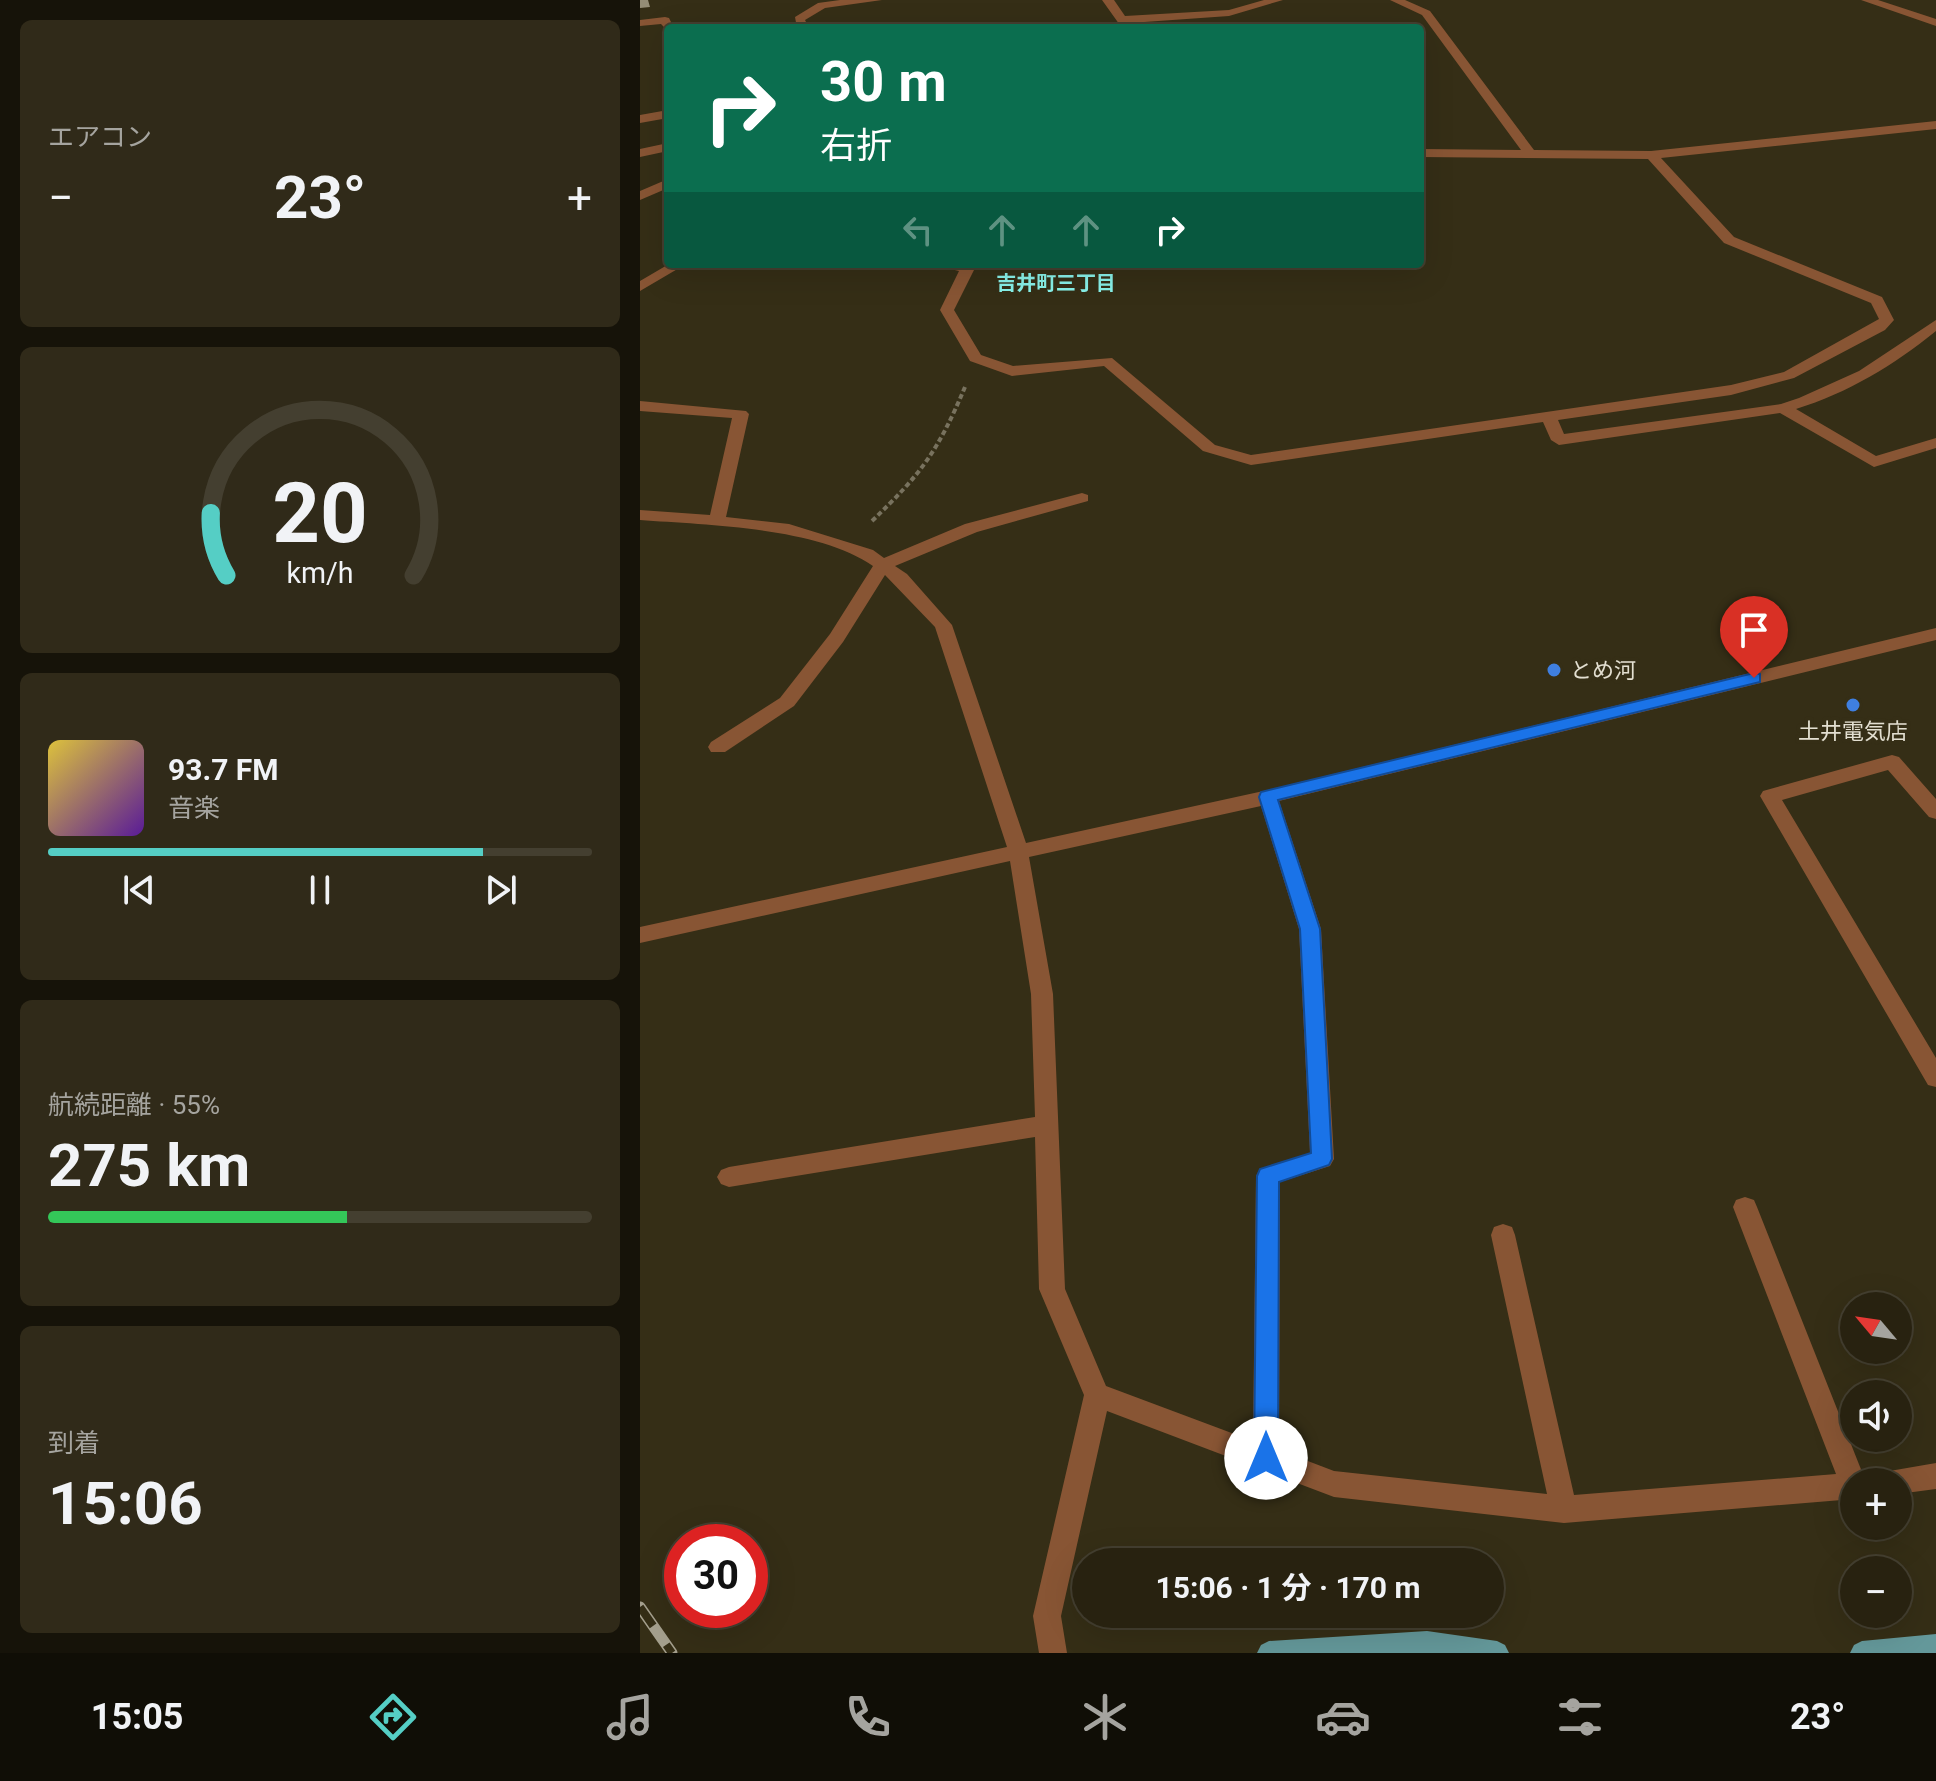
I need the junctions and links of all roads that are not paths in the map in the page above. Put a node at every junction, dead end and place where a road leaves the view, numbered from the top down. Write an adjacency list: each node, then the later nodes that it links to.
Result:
1 (876, 0): 6 (street)
2 (1108, 0): 11 (street)
3 (1277, 0): 11 (street)
4 (1396, 0): 20 (street)
5 (1867, 0): 8 (street)
6 (860, 1): 10 (street)
7 (640, 23): 9 (street)
8 (1936, 23)
9 (666, 24)
10 (801, 24)
11 (1125, 24)
12 (664, 115): 13 (street)
13 (640, 119)
14 (1936, 125): 15 (street)
15 (1915, 127): 16 (street); 21 (street)
16 (1936, 133)
17 (664, 148): 18 (street)
18 (640, 153)
19 (1424, 153): 20 (street)
20 (1531, 155): 21 (street)
21 (1651, 155): 30 (street)
22 (664, 185): 23 (street)
23 (640, 196)
24 (672, 268): 26 (street)
25 (968, 268): 30 (street)
26 (640, 287)
27 (1936, 324): 29 (street)
28 (640, 406): 34 (street)
29 (1783, 408): 30 (street); 31 (street)
30 (1549, 417)
31 (1936, 443)
32 (1082, 498): 35 (street)
33 (640, 515): 34 (street)
34 (717, 521): 35 (street)
35 (882, 565): 37 (street); 40 (street)
36 (1936, 634): 38 (street)
37 (718, 747)
38 (1268, 797): 40 (street); 48 (street)
39 (1936, 812): 42 (street)
40 (1018, 849): 41 (street); 43 (street)
41 (640, 935)
42 (1936, 1078)
43 (1047, 1125): 44 (street); 47 (street)
44 (729, 1177)
45 (1745, 1207): 49 (street)
46 (1503, 1235): 53 (street)
47 (1097, 1395): 48 (street); 54 (street)
48 (1266, 1458): 53 (street)
49 (1847, 1468)
50 (1936, 1476): 51 (street)
51 (1912, 1479)
52 (1840, 1487): 53 (street)
53 (1564, 1509)
54 (1053, 1653)

